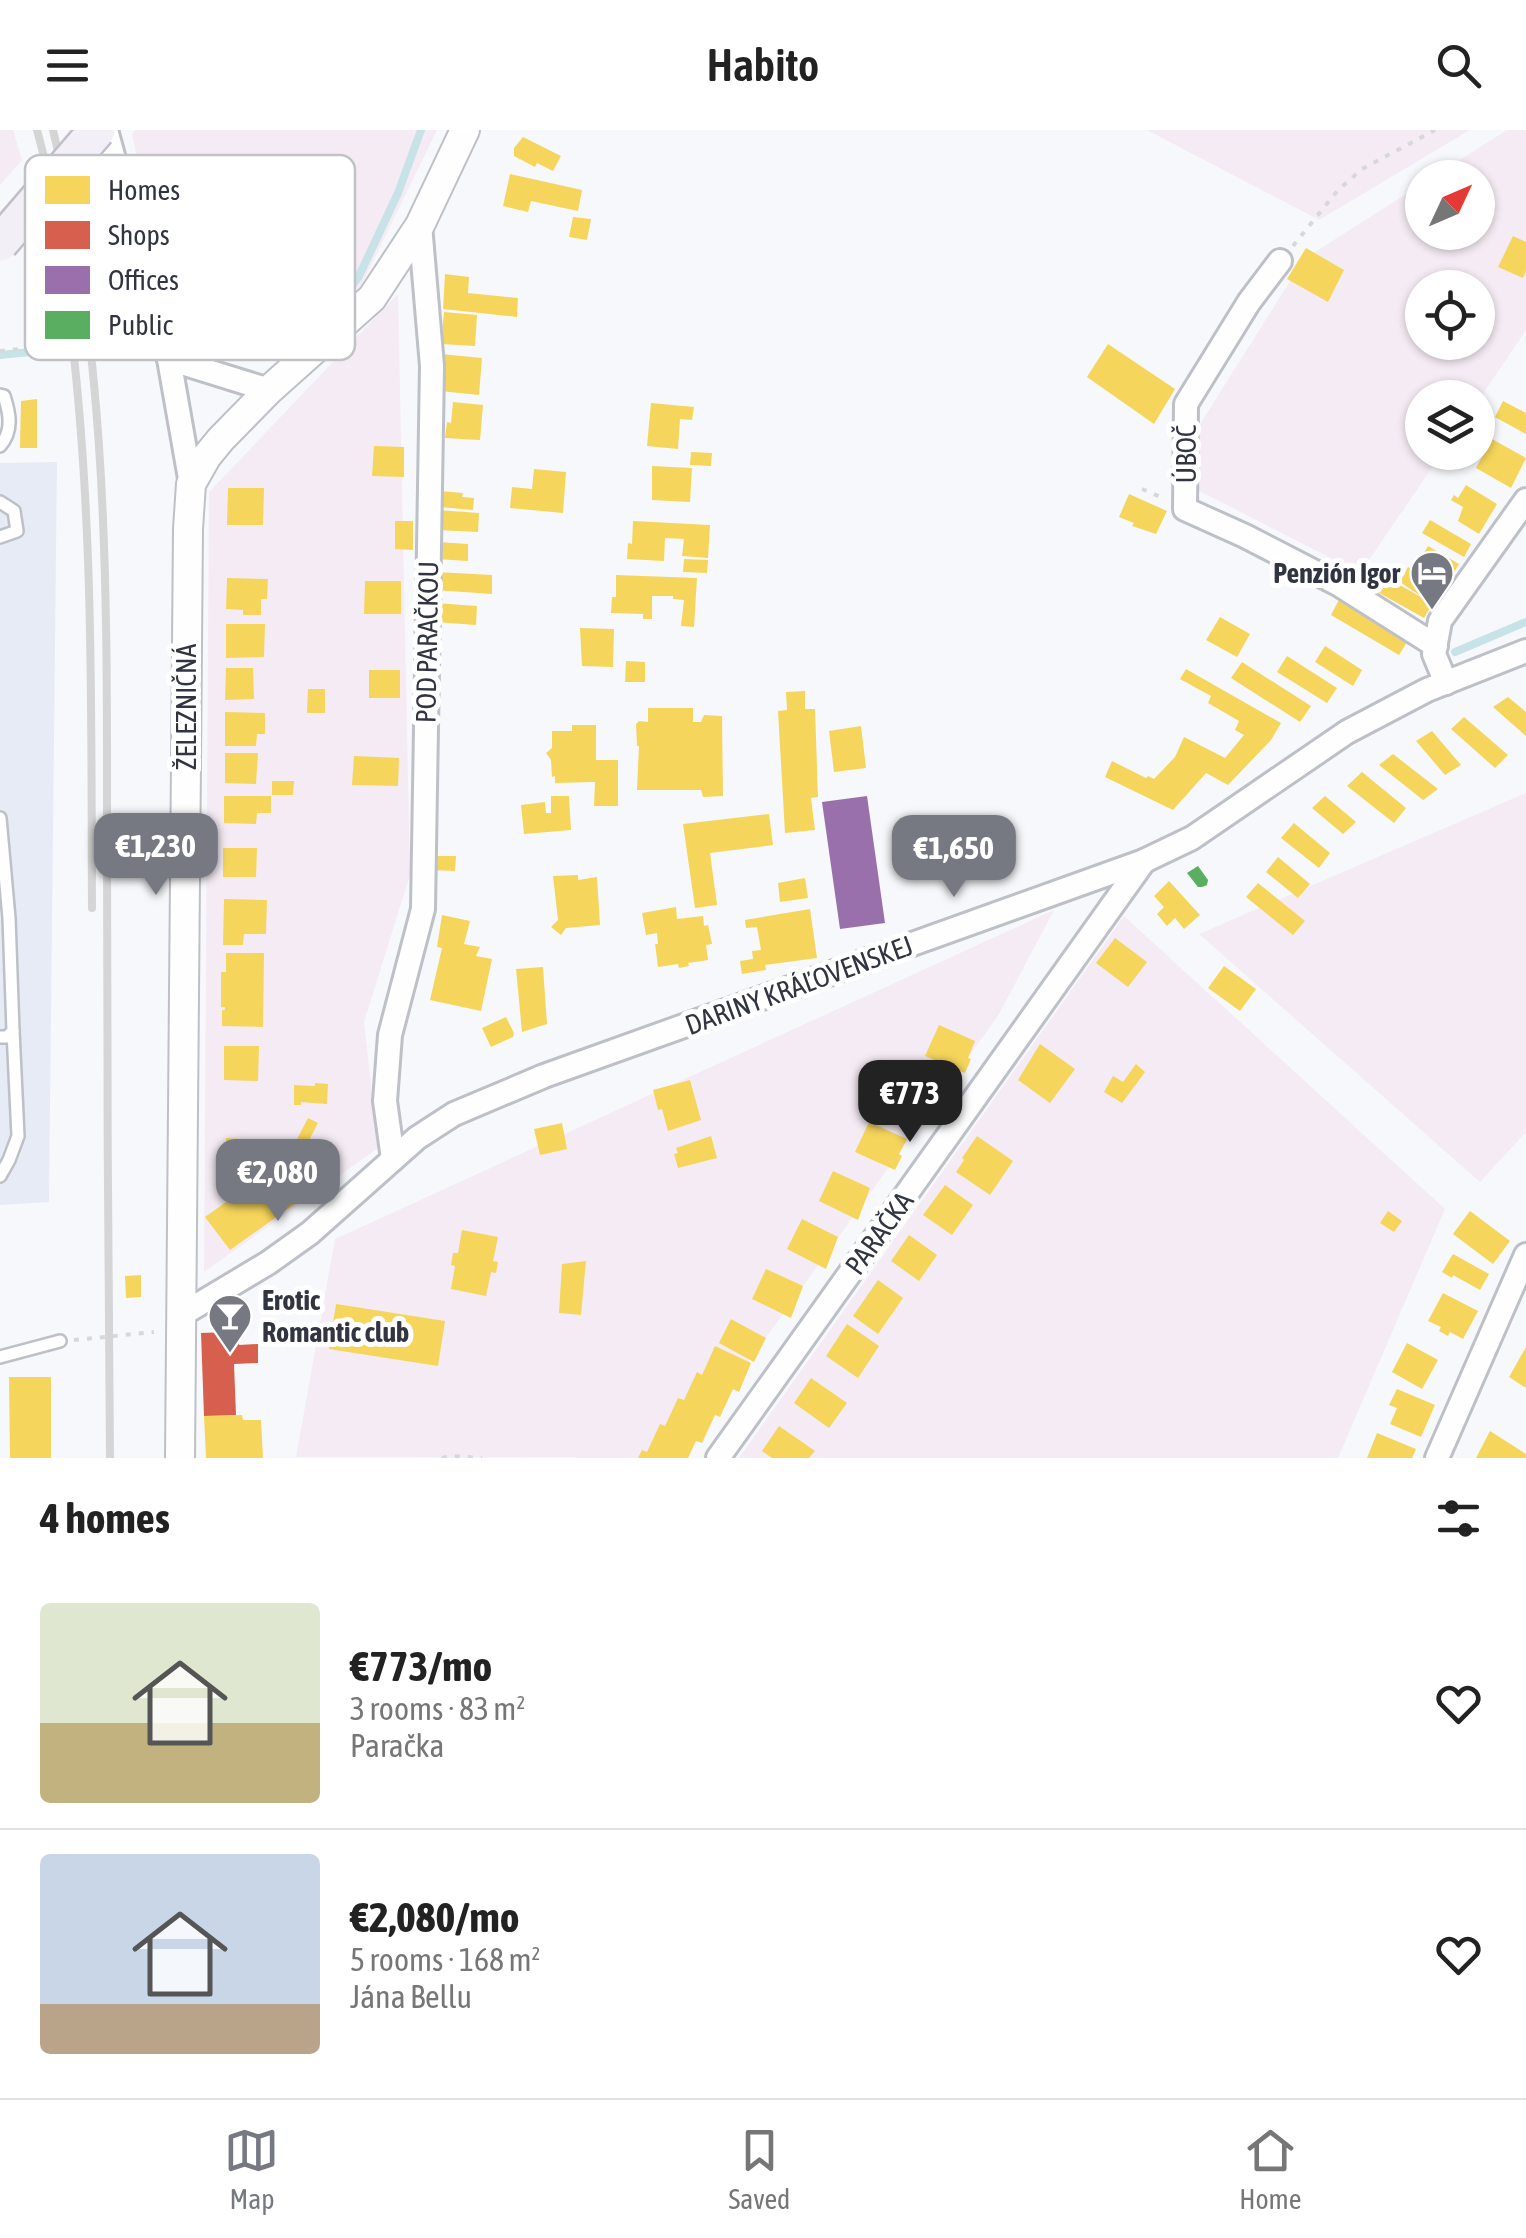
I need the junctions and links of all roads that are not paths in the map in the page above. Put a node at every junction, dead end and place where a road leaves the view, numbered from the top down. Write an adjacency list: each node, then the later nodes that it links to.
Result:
1 (97, 130): 4 (main road, bridge)
2 (106, 130): 5 (street)
3 (464, 130): 7 (street, POD PARAČKOU)
4 (76, 155)
5 (113, 155)
6 (25, 214): 8 (main road, bridge)
7 (420, 225): 10 (street, ŽELEZNIČNÁ); 28 (street, POD PARAČKOU)
8 (0, 243)
9 (1280, 261): 21 (street, ÚBOČ)
10 (355, 313)
11 (169, 360): 17 (street)
12 (172, 360): 14 (street)
13 (303, 360): 14 (street, ŽELEZNIČNÁ)
14 (269, 390): 17 (street, ŽELEZNIČNÁ)
15 (0, 395): 16 (lane)
16 (0, 446)
17 (191, 484): 31 (street, ŽELEZNIČNÁ)
18 (1526, 500): 21 (street)
19 (0, 502): 20 (lane)
20 (0, 537)
21 (1436, 646): 23 (street)
22 (1526, 651): 23 (street, DARINY KRÁĽOVENSKEJ)
23 (1446, 682): 25 (street, DARINY KRÁĽOVENSKEJ)
24 (0, 818): 26 (lane)
25 (1144, 862): 28 (street, DARINY KRÁĽOVENSKEJ); 35 (street, PARAČKA)
26 (14, 1030): 27 (lane); 29 (lane)
27 (0, 1037)
28 (393, 1160): 31 (street, DARINY KRÁĽOVENSKEJ)
29 (0, 1176)
30 (1526, 1255): 36 (street)
31 (181, 1323): 34 (street, ŽELEZNIČNÁ)
32 (60, 1341): 33 (lane)
33 (0, 1357)
34 (180, 1458)
35 (718, 1458)
36 (1437, 1458)

